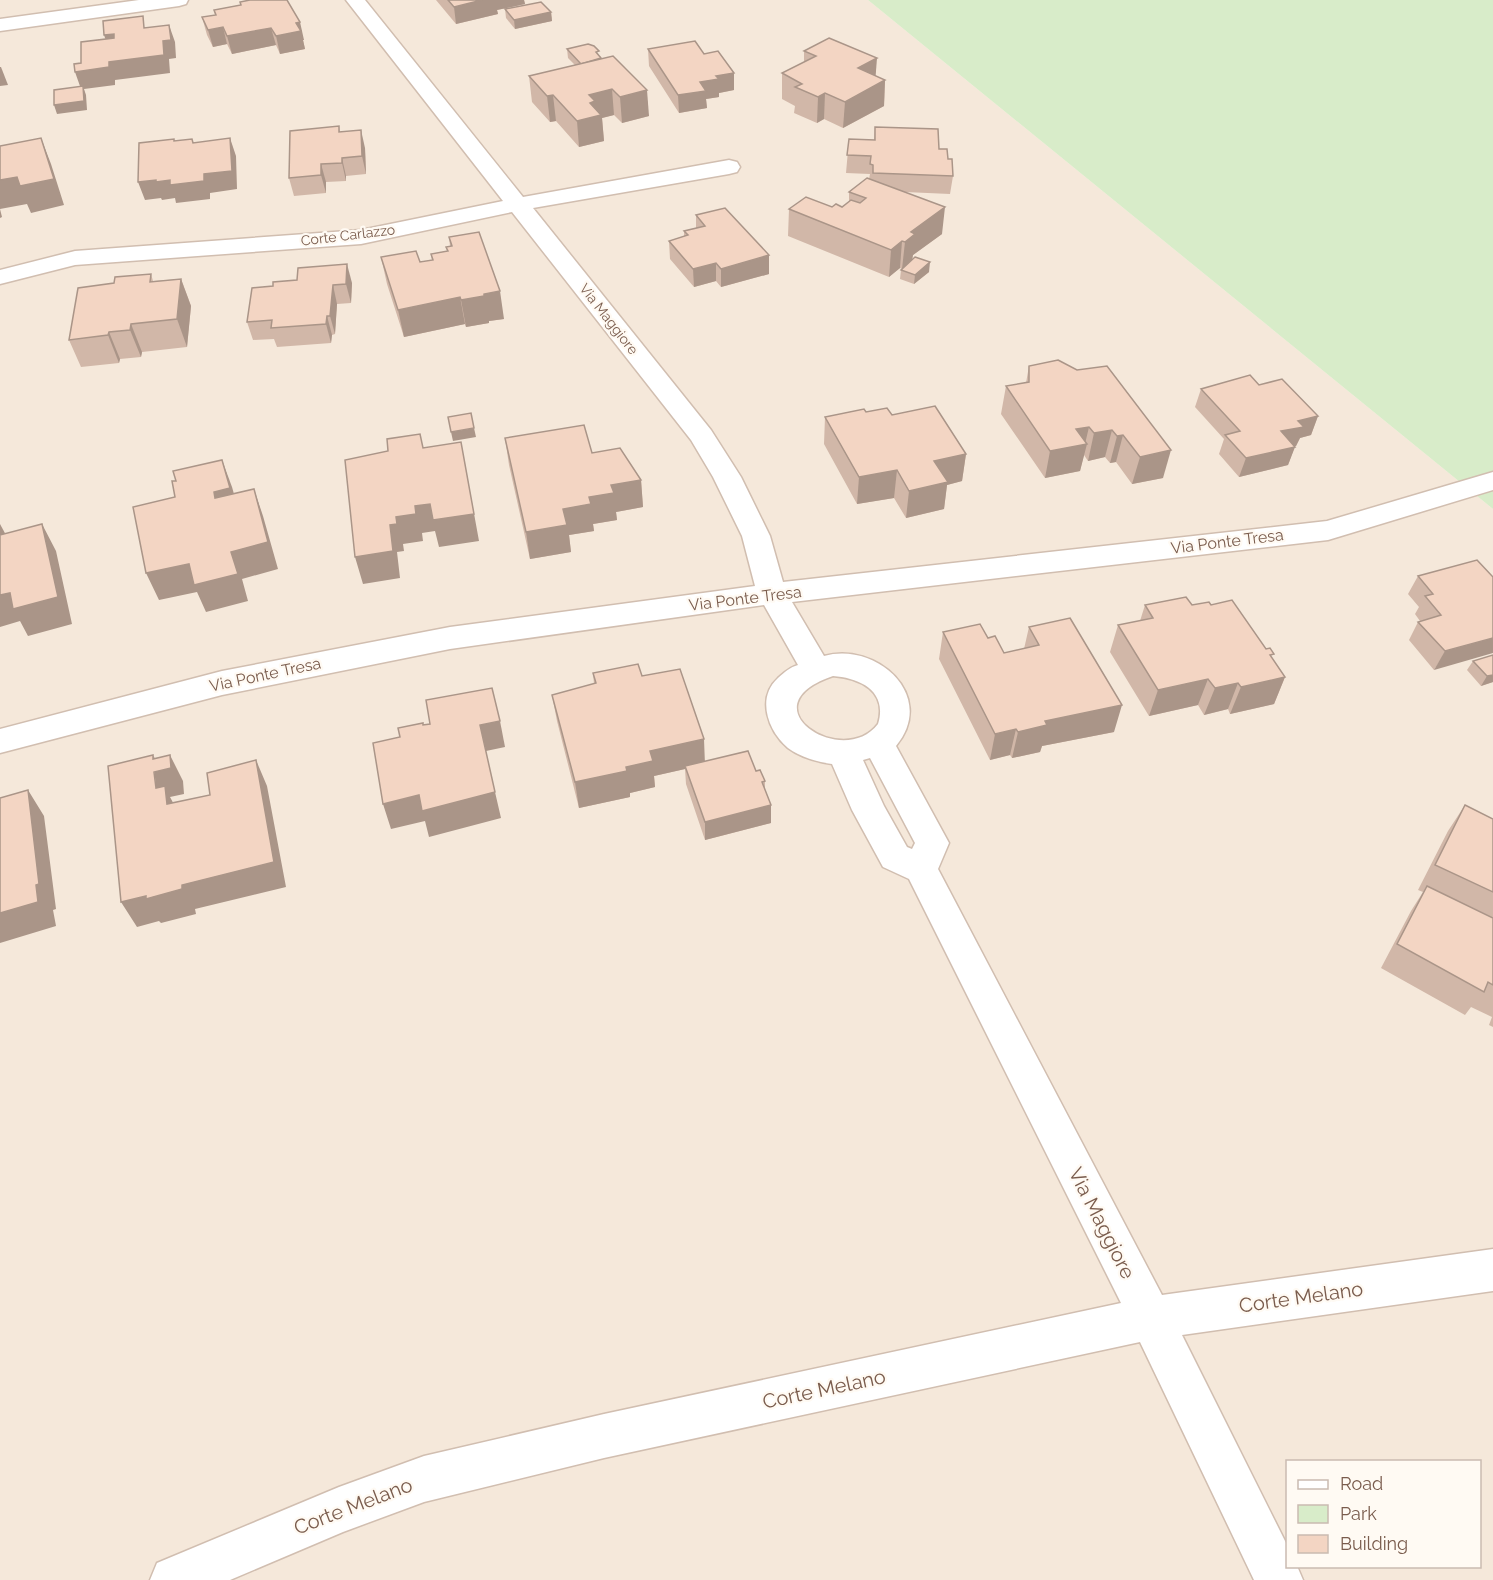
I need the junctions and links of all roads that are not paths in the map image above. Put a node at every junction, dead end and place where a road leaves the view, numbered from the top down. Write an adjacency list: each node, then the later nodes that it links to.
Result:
1 (179, 0): 3 (street)
2 (355, 0): 5 (street, Via Maggiore)
3 (0, 25)
4 (729, 167): 5 (street, Corte Carlazzo)
5 (519, 204): 6 (street, Corte Carlazzo); 8 (street, Via Maggiore)
6 (0, 277)
7 (1493, 482): 8 (street, Via Ponte Tresa)
8 (772, 594): 9 (street, Via Maggiore); 10 (street, Via Ponte Tresa)
9 (815, 668): 11 (street); 12 (street)
10 (0, 741)
11 (878, 742): 12 (street); 13 (street)
12 (844, 753): 13 (street)
13 (921, 869): 15 (street, Via Maggiore)
14 (1493, 1270): 15 (street, Corte Melano)
15 (1151, 1318): 16 (street, Corte Melano); 17 (street, Via Maggiore)
16 (174, 1580)
17 (1279, 1580)

